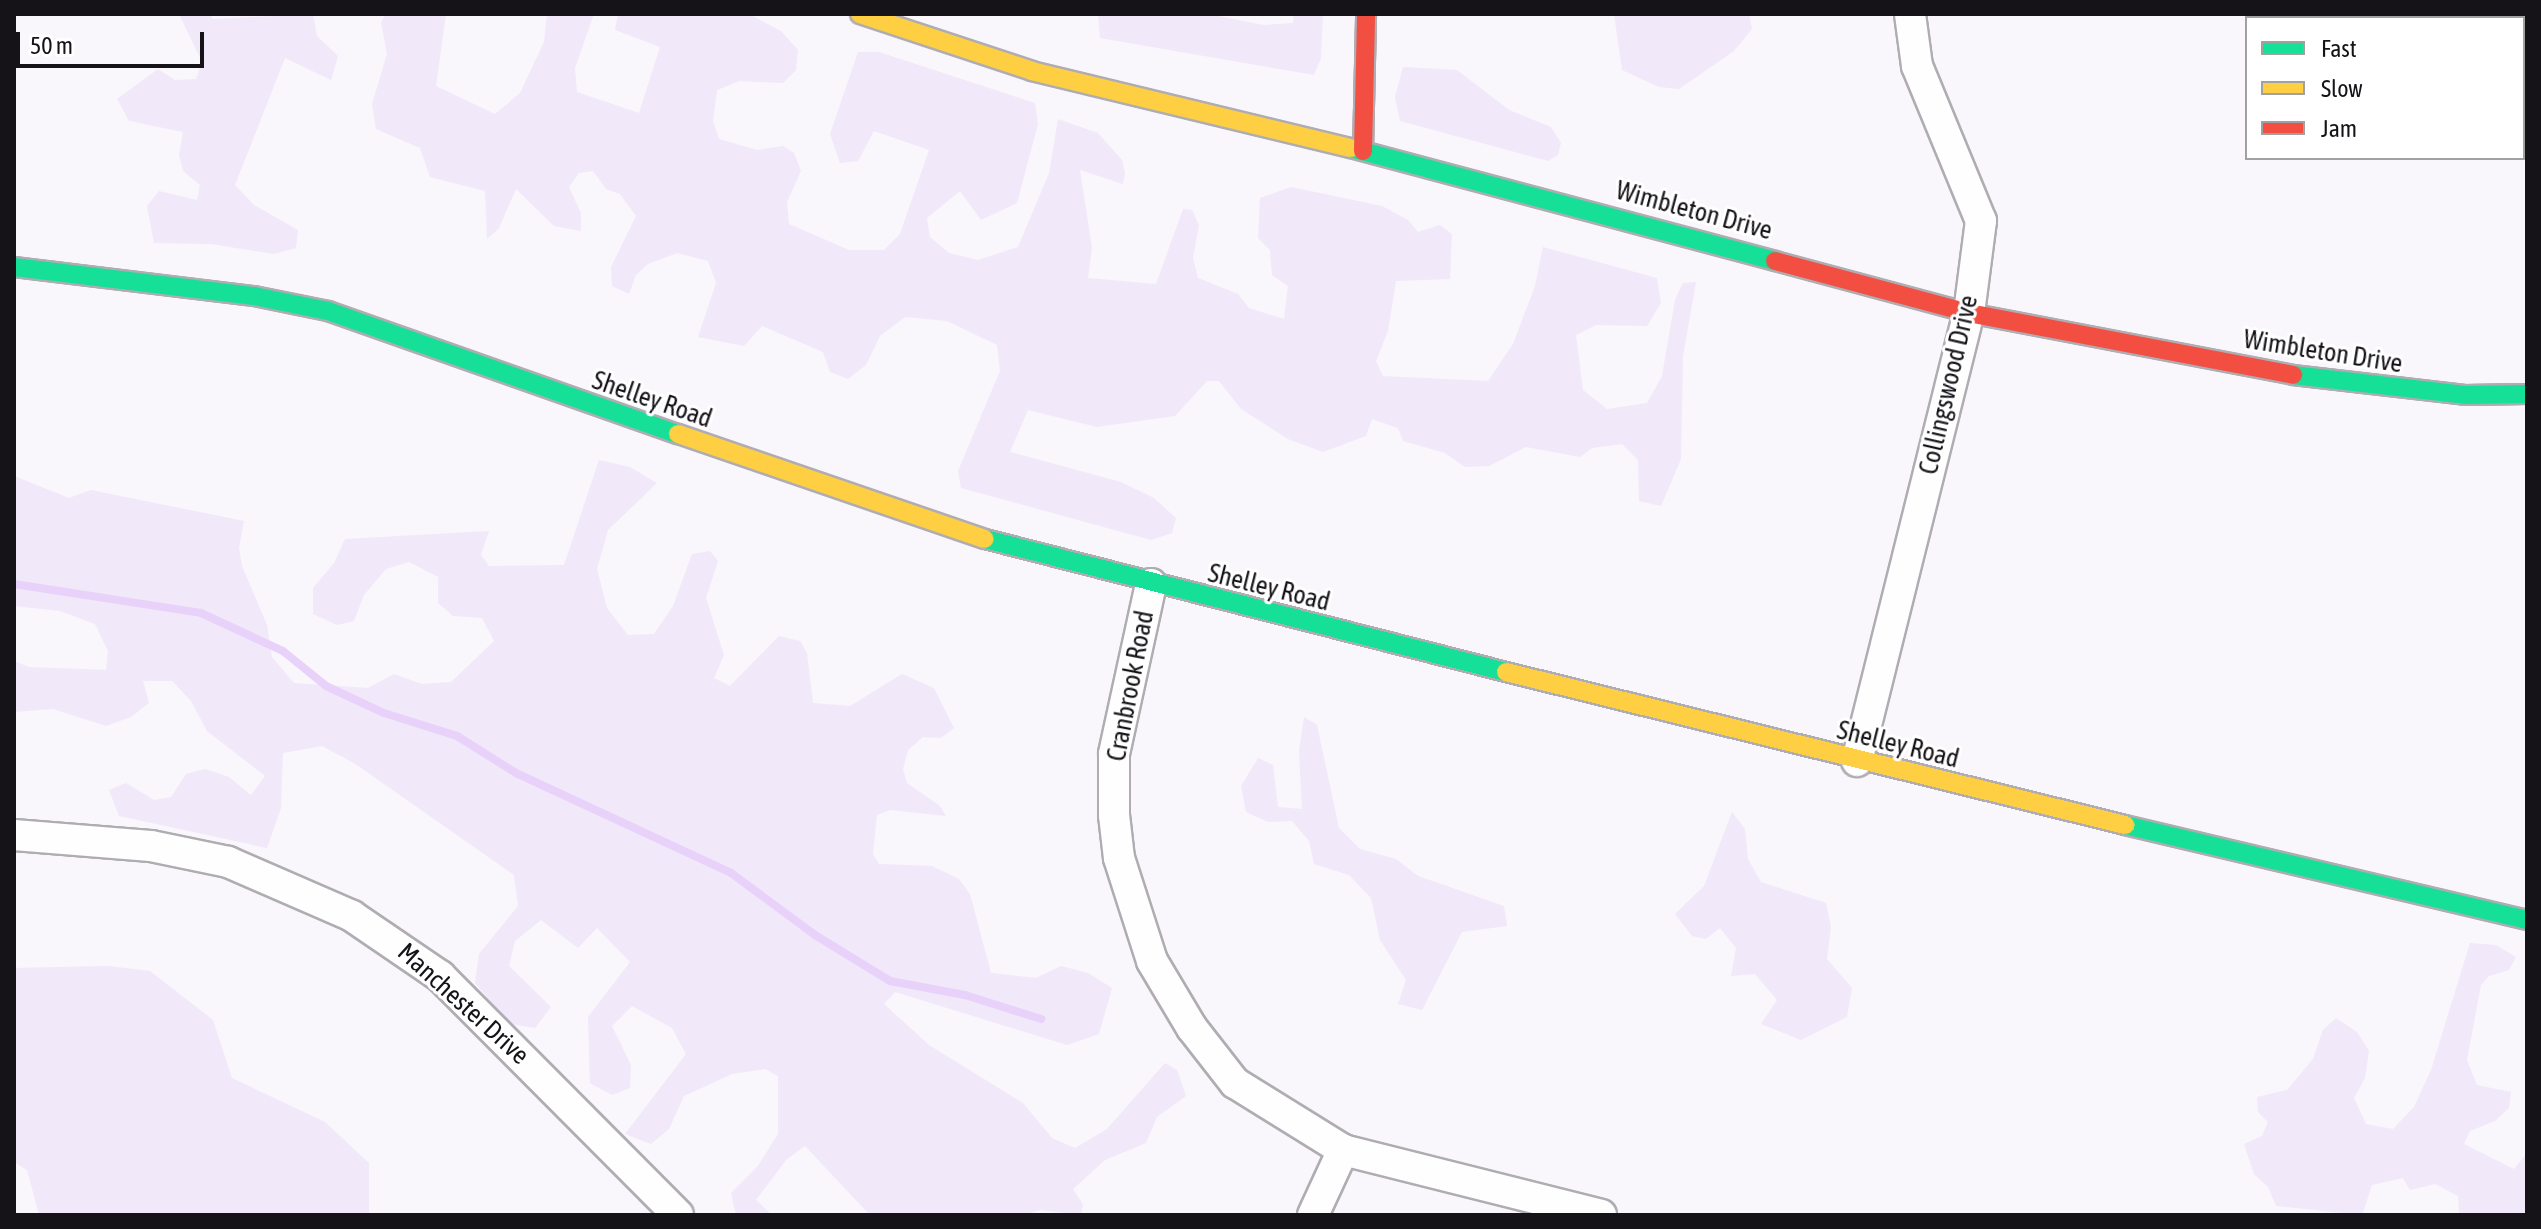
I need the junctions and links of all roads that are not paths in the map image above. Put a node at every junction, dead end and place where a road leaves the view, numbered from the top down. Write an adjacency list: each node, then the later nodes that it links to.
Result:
1 (860, 14): 4 (street, Wimbleton Drive)
2 (1366, 14): 4 (street)
3 (1910, 14): 6 (street, Collingswood Drive)
4 (1363, 151): 6 (street, Wimbleton Drive)
5 (14, 267): 8 (street, Shelley Road)
6 (1969, 313): 7 (street, Wimbleton Drive); 9 (street, Collingswood Drive)
7 (2527, 394)
8 (1151, 584): 9 (street, Shelley Road); 12 (street, Cranbrook Road)
9 (1857, 761): 11 (street, Shelley Road)
10 (14, 835): 13 (street, Manchester Drive)
11 (2527, 920)
12 (1343, 1150): 14 (street); 15 (street, Cranbrook Road)
13 (678, 1215)
14 (1313, 1215)
15 (1601, 1215)

